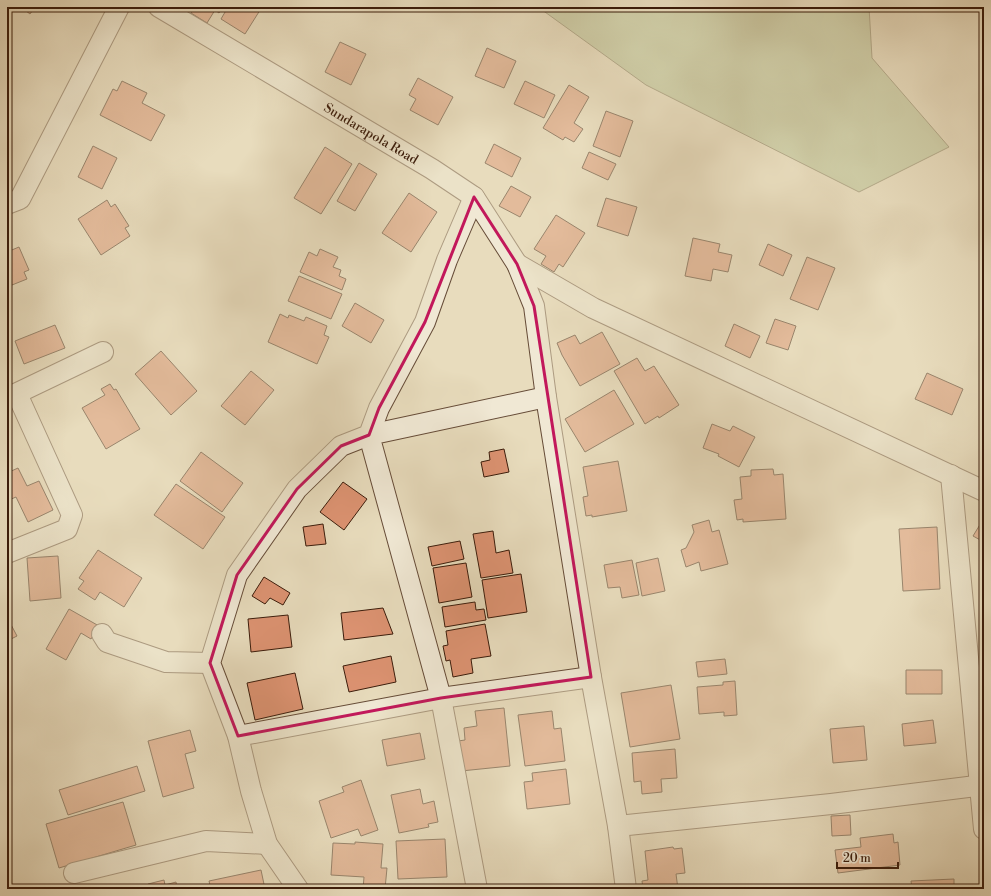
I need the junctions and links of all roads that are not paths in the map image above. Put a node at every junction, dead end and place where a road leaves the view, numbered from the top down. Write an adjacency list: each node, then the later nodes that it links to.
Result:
1 (120, 7): 4 (street)
2 (159, 7): 3 (street, Sundarapola Road)
3 (474, 197): 5 (street, Sundarapola Road); 9 (street)
4 (7, 204)
5 (517, 264): 8 (street, Sundarapola Road); 10 (street)
6 (103, 352): 7 (street)
7 (12, 396): 12 (street)
8 (546, 397): 9 (street); 15 (street, Sundarapola Road)
9 (370, 436): 14 (street); 16 (street)
10 (951, 475): 11 (street); 18 (street)
11 (984, 491)
12 (7, 553)
13 (102, 634): 14 (street)
14 (210, 663): 17 (street)
15 (591, 677): 16 (street); 19 (street, Sundarapola Road)
16 (441, 698): 17 (street); 24 (street)
17 (238, 736): 21 (street)
18 (982, 785): 19 (street); 20 (street)
19 (618, 826): 25 (street, Sundarapola Road)
20 (984, 829)
21 (267, 844): 22 (street); 23 (street)
22 (74, 873)
23 (298, 889)
24 (477, 889)
25 (626, 889)

